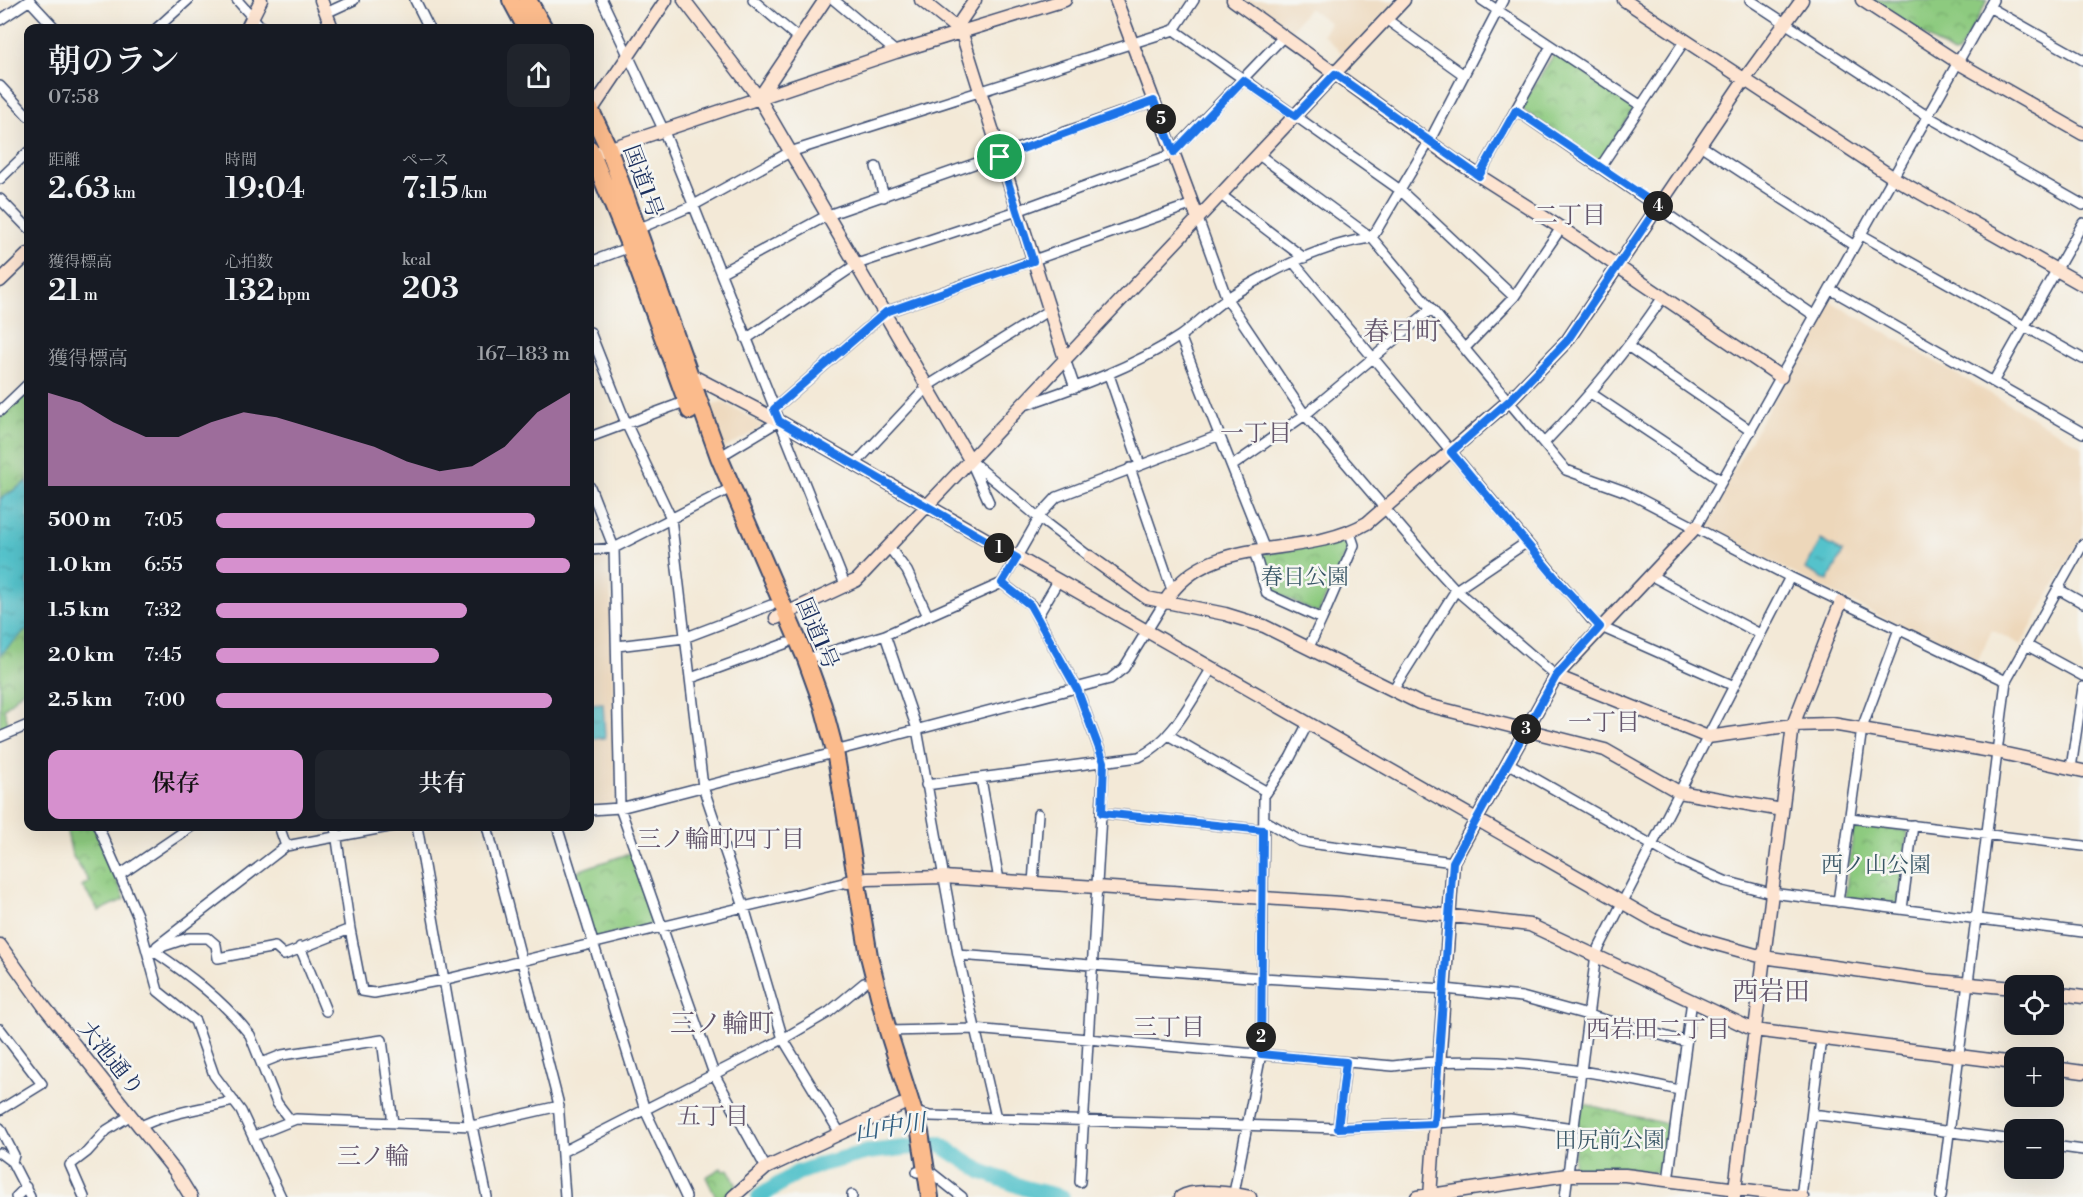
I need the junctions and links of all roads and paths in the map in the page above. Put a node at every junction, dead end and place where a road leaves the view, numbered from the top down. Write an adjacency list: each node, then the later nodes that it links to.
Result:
1 (30, 0): 34 (street); 36 (street)
2 (188, 0): 37 (street)
3 (237, 0): 32 (street)
4 (261, 0): 32 (street)
5 (321, 0): 31 (street)
6 (354, 0): 31 (street)
7 (415, 0): 41 (street)
8 (511, 0): 42 (highway)
9 (528, 0): 43 (highway)
10 (602, 0): 52 (street)
11 (666, 0): 52 (street)
12 (684, 0): 61 (street)
13 (753, 0): 47 (street)
14 (825, 0): 47 (street)
15 (834, 0): 51 (street)
16 (921, 0): 45 (street)
17 (975, 0): 45 (street)
18 (1065, 0): 45 (street)
19 (1116, 0): 49 (street)
20 (1194, 0): 44 (street)
21 (1233, 0): 46 (street)
22 (1404, 0): 33 (street)
23 (1482, 0): 30 (street)
24 (1503, 0): 30 (street)
25 (1624, 0): 48 (street)
26 (1750, 0): 35 (street)
27 (1802, 0): 35 (street)
28 (1862, 0): 54 (street)
29 (1991, 4): 53 (street); 54 (street)
30 (1497, 10): 50 (street); 56 (street)
31 (326, 13): 40 (street)
32 (253, 16): 38 (street); 39 (street)
33 (1386, 19): 55 (street); 56 (street)
34 (0, 20)
35 (1785, 23): 58 (street); 68 (street)
36 (51, 24)
37 (161, 24)
38 (249, 24)
39 (259, 24)
40 (330, 24)
41 (427, 24)
42 (524, 24)
43 (542, 24)
44 (1174, 30): 49 (street); 57 (street)
45 (959, 31): 51 (street); 60 (street)
46 (1284, 36): 55 (street); 57 (street)
47 (798, 38): 61 (street)
48 (1685, 40): 58 (street); 64 (street)
49 (1132, 44): 60 (street); 62 (street)
50 (1551, 46): 64 (street); 65 (street)
51 (896, 52): 61 (street)
52 (627, 56): 63 (street); 70 (street)
53 (2083, 60)
54 (1958, 62): 68 (street); 71 (street)
55 (1335, 74): 67 (street); 72 (street)
56 (1464, 75): 72 (street)
57 (1243, 80): 67 (street); 77 (street)
58 (1744, 80): 73 (street); 85 (street)
59 (0, 86): 66 (street)
60 (980, 93): 76 (street); 80 (street)
61 (759, 98): 70 (street); 76 (street)
62 (1154, 101): 77 (street); 80 (street)
63 (594, 104)
64 (1640, 105): 82 (street)
65 (1516, 110): 82 (street); 84 (street)
66 (24, 112)
67 (1295, 116): 78 (street); 87 (street)
68 (1927, 116): 85 (street); 93 (street)
69 (594, 118): 74 (highway, 国道1号)
70 (663, 129): 74 (street); 92 (street)
71 (2083, 134)
72 (1430, 140): 84 (street); 87 (street)
73 (1700, 145): 94 (street); 104 (street)
74 (608, 147): 75 (street); 101 (highway, 国道1号)
75 (594, 152)
76 (790, 152): 92 (street); 96 (street)
77 (1174, 152): 91 (street); 95 (street)
78 (1259, 155): 88 (street); 103 (street)
79 (24, 156): 86 (street)
80 (1000, 157): 89 (street); 95 (street)
81 (594, 162): 105 (highway, 国道1号)
82 (1600, 166): 94 (street)
83 (876, 167): 89 (street)
84 (1479, 176): 100 (street)
85 (1894, 178): 102 (street); 113 (street)
86 (0, 179)
87 (1400, 190): 103 (street); 118 (street)
88 (1221, 195): 97 (street); 107 (street)
89 (884, 196): 96 (street)
90 (0, 199): 99 (street)
91 (1193, 204): 97 (street); 109 (street)
92 (694, 205): 101 (street); 114 (street)
93 (2083, 205)
94 (1658, 206): 112 (street); 124 (street)
95 (1017, 211): 109 (street); 111 (street)
96 (828, 215): 111 (street); 114 (street)
97 (1198, 219): 120 (street); 131 (street)
98 (2083, 223): 113 (street)
99 (24, 224)
100 (1561, 228): 112 (street); 118 (street)
101 (638, 229): 134 (highway, 国道1号)
102 (1860, 234): 104 (street); 125 (street)
103 (1372, 238): 107 (street); 121 (street)
104 (1853, 245): 117 (street)
105 (630, 247): 108 (street); 134 (highway, 国道1号)
106 (24, 258): 115 (street)
107 (1304, 258): 110 (street)
108 (594, 260)
109 (1033, 261): 122 (street); 123 (street)
110 (1294, 263): 120 (street); 132 (street)
111 (857, 264): 123 (street); 127 (street)
112 (1617, 267): 119 (street); 142 (street)
113 (2056, 270): 116 (street); 125 (street)
114 (722, 272): 127 (street)
115 (0, 281)
116 (2083, 285)
117 (1830, 289): 124 (street); 137 (street)
118 (1514, 297): 130 (street)
119 (1663, 297): 129 (street); 136 (street)
120 (1227, 299): 126 (street); 147 (street)
121 (1431, 309): 130 (street); 132 (street)
122 (1049, 310): 131 (street); 138 (street)
123 (886, 312): 138 (street); 146 (street)
124 (1815, 316): 136 (street)
125 (2024, 326): 133 (street); 137 (street)
126 (1179, 336): 135 (street); 152 (street)
127 (746, 339): 146 (street)
128 (594, 342): 148 (street)
129 (1629, 347): 141 (street); 149 (street)
130 (1465, 348): 142 (street)
131 (1065, 358): 140 (street); 145 (street)
132 (1374, 358): 147 (street); 154 (street)
133 (2083, 359)
134 (682, 373): 143 (highway, 国道1号); 146 (street); 155 (highway, 国道1号)
135 (1109, 375): 140 (street); 158 (street)
136 (1781, 377): 149 (street)
137 (1993, 382): 150 (street)
138 (929, 385): 156 (street); 157 (street)
139 (24, 387): 144 (street)
140 (1075, 388): 145 (street)
141 (1592, 394): 153 (street); 160 (street)
142 (1510, 400): 153 (street); 154 (street)
143 (687, 401): 148 (street); 161 (highway, 国道1号)
144 (2, 404)
145 (1022, 407): 156 (street)
146 (777, 415): 155 (street); 157 (street); 182 (street)
147 (1305, 416): 159 (street); 165 (street)
148 (626, 423): 151 (street); 166 (street)
149 (1751, 431): 160 (street)
150 (2083, 433)
151 (594, 435)
152 (1220, 435): 158 (street); 159 (street)
153 (1545, 442): 168 (street)
154 (1451, 452): 165 (street); 170 (street)
155 (719, 457): 161 (highway, 国道1号)
156 (970, 460): 163 (street); 164 (street); 167 (street)
157 (855, 464): 164 (street)
158 (1135, 466): 167 (street); 184 (street)
159 (1232, 466): 175 (street)
160 (1722, 481): 168 (street)
161 (726, 490): 166 (street); 189 (highway, 国道1号)
162 (594, 497): 173 (street)
163 (989, 502)
164 (927, 506): 172 (street); 177 (street)
165 (1385, 509): 169 (street); 185 (street)
166 (671, 518): 173 (street); 198 (street)
167 (1039, 518): 176 (street); 177 (street)
168 (1696, 527): 178 (street); 179 (street)
169 (1350, 533): 175 (street); 192 (street)
170 (1527, 542): 185 (street); 193 (street)
171 (2083, 544): 183 (street)
172 (889, 547): 182 (street); 190 (street)
173 (614, 548): 174 (street); 201 (street)
174 (594, 550)
175 (1260, 551): 184 (street); 192 (street)
176 (1090, 556): 187 (street)
177 (1017, 558): 180 (street); 181 (street)
178 (1650, 575): 193 (street); 196 (street)
179 (1790, 577): 186 (street); 196 (street)
180 (1058, 581): 191 (street); 195 (street)
181 (1002, 583): 190 (street); 191 (street)
182 (846, 587): 189 (street)
183 (2058, 589): 188 (street); 200 (street)
184 (1172, 590): 187 (street)
185 (1456, 590): 205 (street); 212 (street)
186 (1842, 602): 194 (street); 214 (street)
187 (1164, 603): 195 (street); 202 (street)
188 (2083, 603)
189 (777, 612): 198 (street); 199 (highway, 国道1号); 203 (highway, 国道1号)
190 (928, 616): 197 (street)
191 (1037, 617): 211 (street)
192 (1322, 619): 202 (street)
193 (1600, 627): 205 (street); 209 (street)
194 (1899, 629): 208 (street); 217 (street)
195 (1146, 631): 204 (street); 211 (street)
196 (1760, 634): 209 (street)
197 (885, 635): 203 (street); 216 (street)
198 (684, 638): 201 (street); 207 (street)
199 (787, 643): 207 (street); 223 (highway, 国道1号)
200 (2026, 645): 206 (street); 208 (street)
201 (617, 646): 232 (street)
202 (1309, 647): 212 (street)
203 (806, 659): 223 (highway, 国道1号)
204 (1212, 668): 213 (street); 219 (street)
205 (1556, 676): 218 (street); 221 (street)
206 (2083, 676)
207 (691, 678): 229 (street)
208 (2006, 681): 222 (street)
209 (1732, 685): 221 (street)
210 (2083, 687): 226 (street)
211 (1077, 689): 216 (street); 224 (street)
212 (1393, 690): 218 (street)
213 (1308, 723): 230 (street); 239 (street)
214 (1792, 725): 217 (street); 221 (street); 234 (street)
215 (24, 727): 220 (street)
216 (916, 729): 223 (street); 228 (street)
217 (1862, 729): 222 (street); 237 (street)
218 (1525, 731): 225 (street); 231 (street)
219 (1168, 735): 224 (street); 230 (street)
220 (0, 737)
221 (1708, 737): 231 (street)
222 (1997, 752): 226 (street); 250 (street)
223 (831, 753): 229 (street); 259 (highway, 国道1号)
224 (1104, 762): 227 (street); 235 (street)
225 (1508, 764): 239 (street); 252 (street)
226 (2077, 770)
227 (981, 778): 228 (street); 258 (street)
228 (926, 785): 257 (street)
229 (703, 787): 232 (street); 266 (street)
230 (1267, 792): 238 (street)
231 (1678, 792): 234 (street); 252 (street)
232 (620, 808): 233 (street); 270 (street)
233 (594, 810)
234 (1782, 810): 262 (street)
235 (1102, 813): 241 (street); 261 (street)
236 (1038, 814): 260 (street)
237 (1850, 818): 240 (street); 265 (street)
238 (1264, 820): 241 (street); 255 (street)
239 (1477, 820): 255 (street); 264 (street)
240 (1912, 825): 250 (street); 267 (street)
241 (1263, 830): 263 (street)
242 (100, 831): 256 (street)
243 (185, 831): 256 (street)
244 (281, 831): 253 (street)
245 (335, 831): 251 (street)
246 (368, 831): 251 (street)
247 (418, 831): 283 (street)
248 (489, 831): 280 (street)
249 (558, 831): 273 (street)
250 (1987, 835): 254 (street); 269 (street)
251 (336, 837): 253 (street); 271 (street)
252 (1652, 843): 262 (street); 264 (street)
253 (286, 846): 276 (street)
254 (2083, 846)
255 (1453, 862): 268 (street)
256 (120, 875): 276 (street)
257 (943, 877): 258 (street); 259 (street); 278 (street)
258 (999, 880): 260 (street)
259 (852, 881): 266 (street); 284 (highway, 国道1号); 296 (highway, 国道1号)
260 (1033, 883): 261 (street)
261 (1096, 887): 263 (street); 281 (street)
262 (1771, 893): 265 (street); 279 (street)
263 (1263, 899): 268 (street); 282 (street)
264 (1621, 902): 277 (street); 279 (street)
265 (1838, 902): 267 (street)
266 (744, 907): 270 (street); 297 (street)
267 (1902, 909): 269 (street)
268 (1449, 915): 277 (street); 287 (street)
269 (1976, 919): 272 (street); 285 (street)
270 (660, 927): 273 (street); 310 (street)
271 (350, 929): 274 (street); 283 (street)
272 (2083, 932)
273 (593, 943): 280 (street); 316 (street)
274 (300, 947): 276 (street); 291 (street)
275 (1, 948): 318 (street, 大池通り)
276 (149, 948): 306 (street); 312 (street)
277 (1596, 954): 290 (street); 292 (street)
278 (958, 955): 281 (street); 294 (street)
279 (1763, 957): 285 (street); 295 (street)
280 (521, 961): 283 (street); 313 (street)
281 (1094, 964): 282 (street); 299 (street)
282 (1262, 978): 287 (street); 301 (street)
283 (443, 980): 324 (street)
284 (864, 983): 297 (street); 314 (highway, 国道1号)
285 (1969, 983): 286 (street); 302 (street)
286 (2004, 987)
287 (1445, 989): 292 (street); 303 (street)
288 (2064, 994): 289 (street)
289 (2083, 997)
290 (1692, 1000): 295 (street); 300 (street)
291 (326, 1011)
292 (1587, 1014): 300 (street); 308 (street)
293 (0, 1029): 315 (street)
294 (974, 1029): 296 (street); 299 (street); 319 (street)
295 (1754, 1030): 298 (street); 346 (street)
296 (888, 1031): 314 (highway, 国道1号)
297 (783, 1038): 310 (street); 331 (street)
298 (1821, 1038): 302 (street); 317 (street)
299 (1089, 1039): 301 (street); 321 (street)
300 (1686, 1042): 311 (street)
301 (1261, 1054): 304 (street); 326 (street)
302 (1960, 1055): 305 (street); 330 (street)
303 (1439, 1060): 304 (street); 308 (street); 323 (street)
304 (1346, 1062): 328 (street)
305 (2004, 1062)
306 (262, 1063): 320 (street); 322 (street)
307 (2064, 1069): 309 (street)
308 (1581, 1071): 311 (street); 329 (street)
309 (2083, 1072)
310 (714, 1074): 316 (street); 340 (street)
311 (1679, 1090): 342 (street)
312 (234, 1101): 325 (street); 332 (street)
313 (559, 1106): 324 (street); 336 (street)
314 (908, 1108): 319 (street); 331 (street); 339 (highway, 国道1号)
315 (0, 1110)
316 (645, 1110): 336 (street); 355 (street)
317 (1812, 1114): 330 (street); 364 (street)
318 (131, 1115): 325 (street, 大池通り); 350 (street)
319 (996, 1118): 321 (street)
320 (290, 1120): 322 (street); 332 (street)
321 (1084, 1120): 326 (street); 343 (street)
322 (393, 1123): 324 (street)
323 (1434, 1124): 328 (street); 329 (street); 347 (street)
324 (472, 1126): 353 (street)
325 (140, 1127): 351 (street, 大池通り)
326 (1247, 1127): 328 (street); 345 (street)
327 (0, 1128): 338 (street)
328 (1338, 1128)
329 (1573, 1128): 341 (street)
330 (1950, 1131): 333 (street); 365 (street)
331 (840, 1133): 340 (street)
332 (254, 1136): 352 (street)
333 (2004, 1139)
334 (2064, 1147): 335 (street)
335 (2083, 1150)
336 (562, 1152): 354 (street)
337 (0, 1153): 338 (street)
338 (12, 1162): 344 (street)
339 (921, 1162): 357 (highway, 国道1号); 358 (highway, 国道1号); 359 (street)
340 (766, 1168): 356 (street)
341 (1567, 1175): 342 (street); 347 (street); 363 (street)
342 (1668, 1181): 346 (street)
343 (1080, 1182)
344 (26, 1187): 348 (street); 349 (street)
345 (1234, 1193): 360 (street); 361 (street)
346 (1734, 1193): 364 (street)
347 (1430, 1196): 362 (street)
348 (16, 1197)
349 (30, 1197)
350 (84, 1197)
351 (191, 1197)
352 (281, 1197)
353 (487, 1197)
354 (565, 1197)
355 (686, 1197)
356 (734, 1197)
357 (919, 1197)
358 (930, 1197)
359 (962, 1197)
360 (1181, 1197)
361 (1250, 1197)
362 (1417, 1197)
363 (1565, 1197)
364 (1802, 1197)
365 (1941, 1197)

